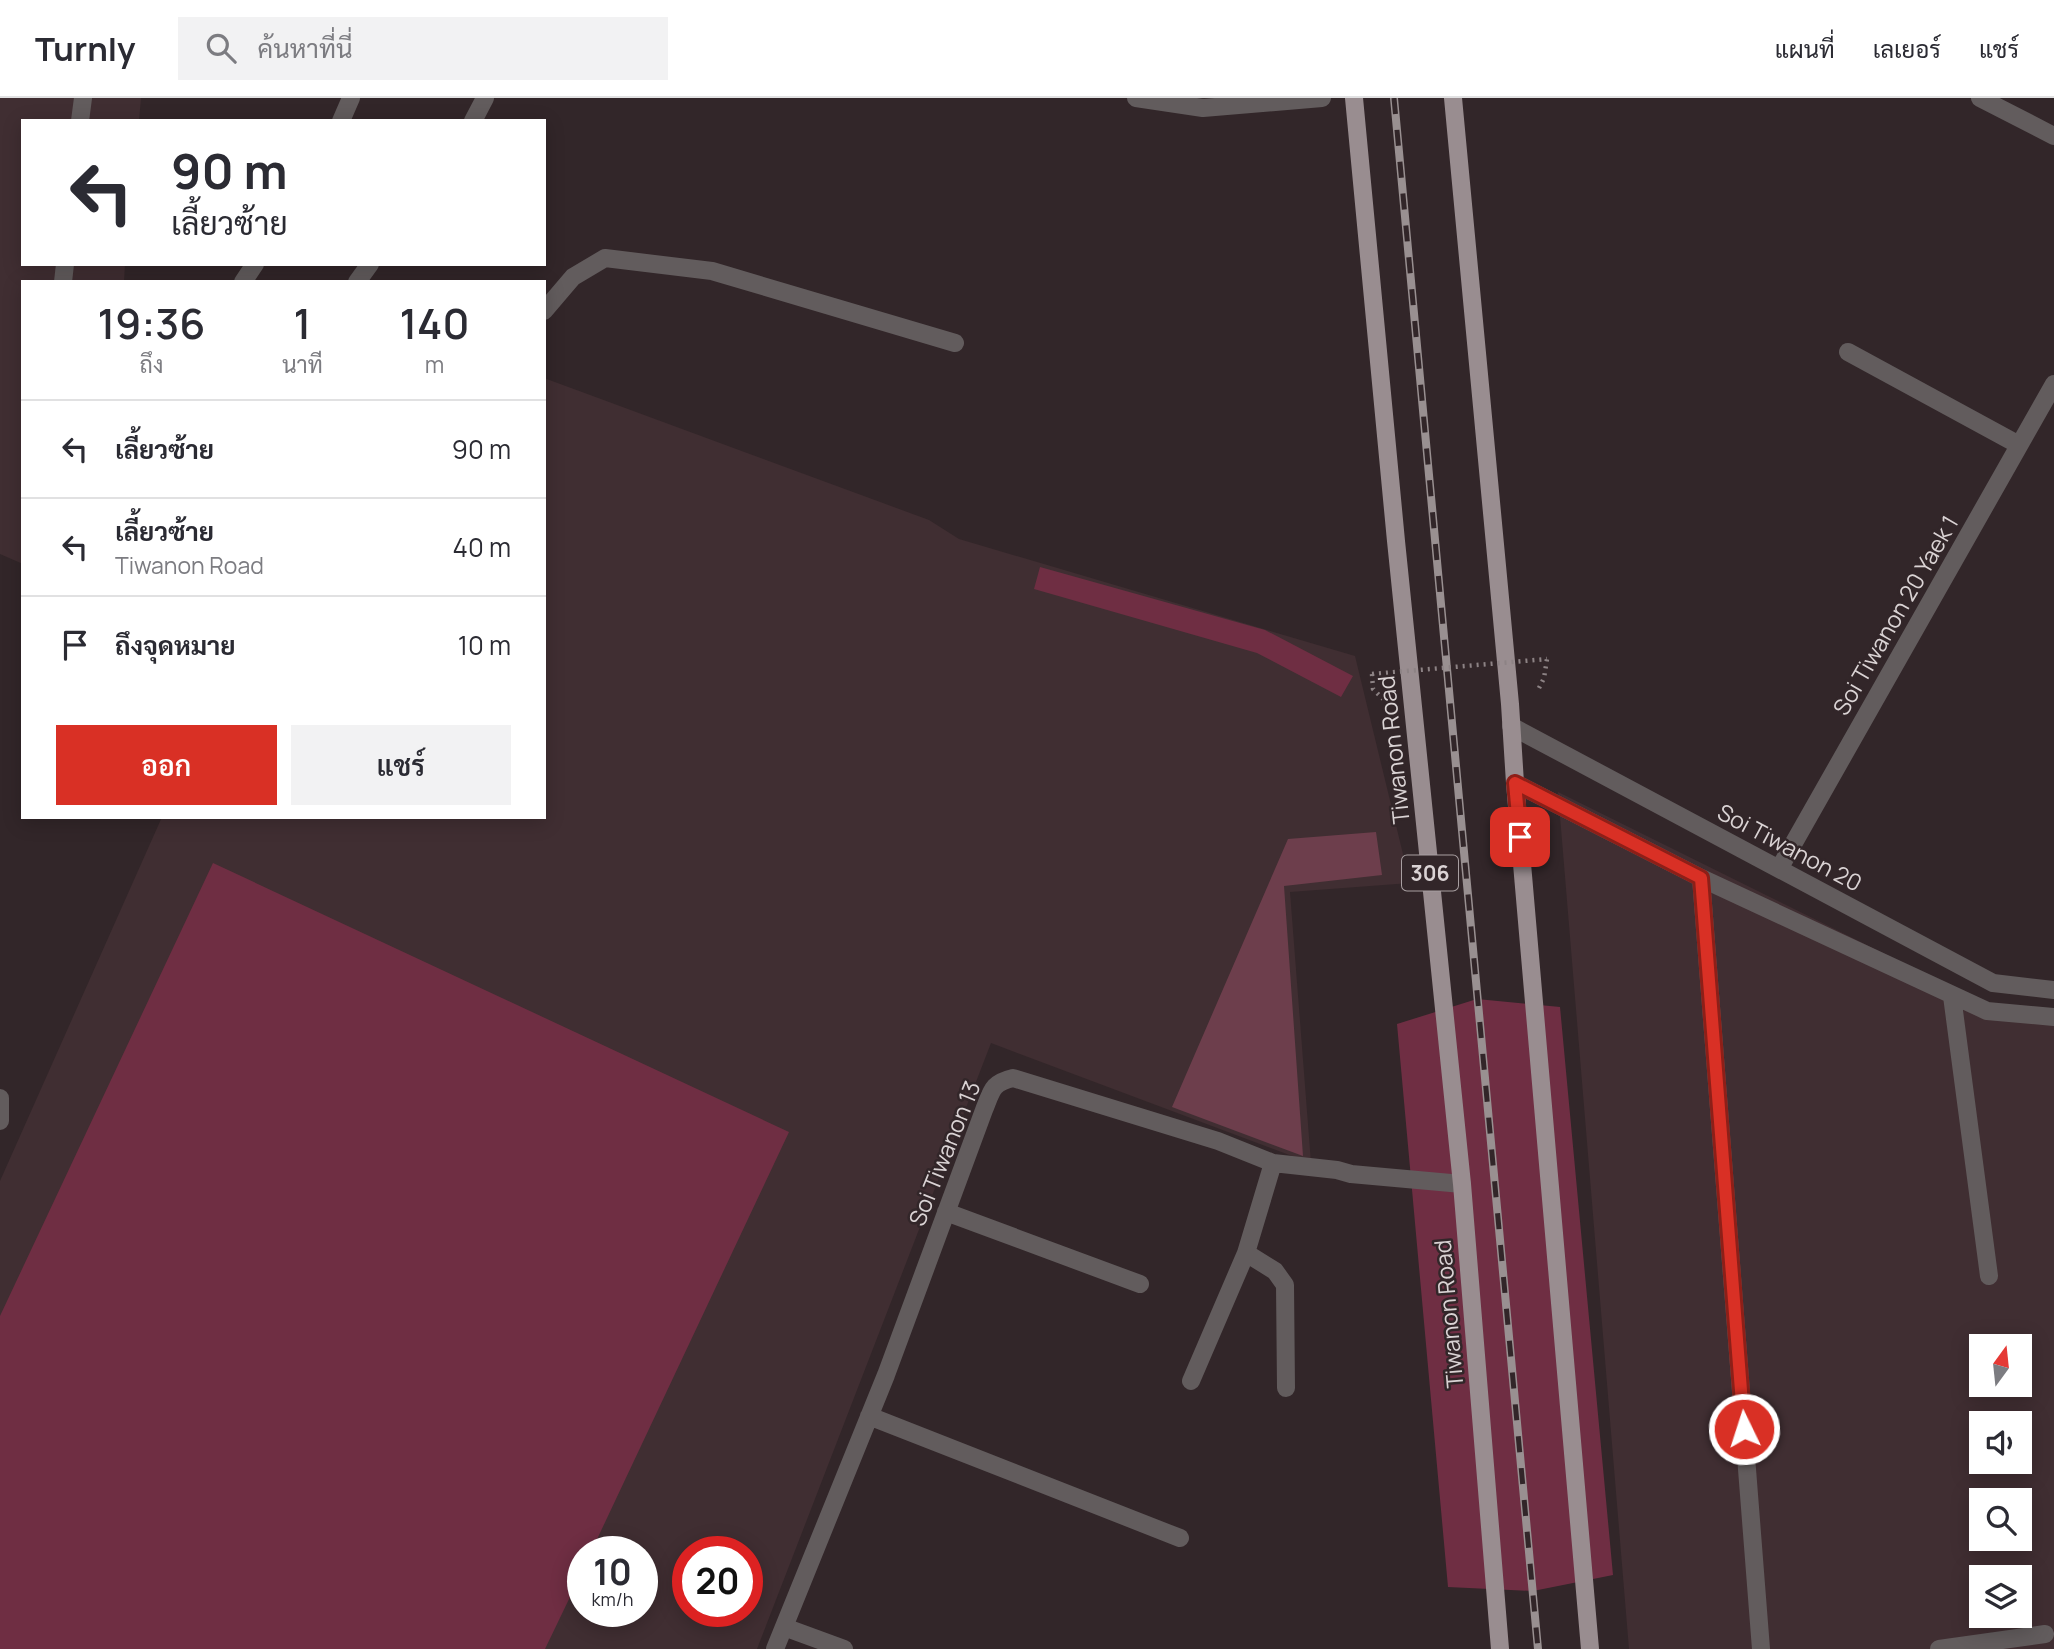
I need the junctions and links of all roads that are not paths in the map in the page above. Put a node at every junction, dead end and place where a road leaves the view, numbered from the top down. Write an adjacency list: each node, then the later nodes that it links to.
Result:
1 (83, 98): 9 (street)
2 (351, 98): 10 (street)
3 (485, 98): 11 (street)
4 (1136, 98): 5 (street)
5 (1322, 98)
6 (1354, 98): 28 (main road, Tiwanon Road / 306)
7 (1453, 98): 18 (main road)
8 (1980, 98): 12 (street)
9 (80, 119)
10 (342, 119)
11 (474, 119)
12 (2054, 136)
13 (546, 309): 14 (street)
14 (955, 343)
15 (1848, 352): 17 (street)
16 (2054, 384): 17 (street, Soi Tiwanon 20 Yaek 1)
17 (2019, 445): 20 (street, Soi Tiwanon 20 Yaek 1)
18 (1511, 726): 19 (main road); 20 (street, Soi Tiwanon 20)
19 (1515, 783): 21 (street); 42 (main road)
20 (1779, 869): 22 (street, Soi Tiwanon 20)
21 (1701, 878): 23 (street); 43 (street)
22 (2054, 990)
23 (1952, 996): 24 (street); 31 (street)
24 (2054, 1017)
25 (0, 1097): 26 (street)
26 (0, 1121)
27 (1273, 1163): 28 (street, Soi Tiwanon 13); 29 (street, Soi Tiwanon 13); 30 (street)
28 (1462, 1184): 41 (main road, Tiwanon Road / 306)
29 (946, 1212): 32 (street); 35 (street, Soi Tiwanon 13)
30 (1246, 1253): 33 (street); 34 (street)
31 (1989, 1276)
32 (1140, 1284)
33 (1191, 1381)
34 (1286, 1388)
35 (869, 1416): 36 (street); 37 (street, Soi Tiwanon 13)
36 (1180, 1538)
37 (784, 1627): 39 (street, Soi Tiwanon 13); 40 (street)
38 (2045, 1634): 44 (street)
39 (775, 1649)
40 (844, 1649)
41 (1500, 1649)
42 (1590, 1649)
43 (1761, 1649)
44 (1939, 1649)

